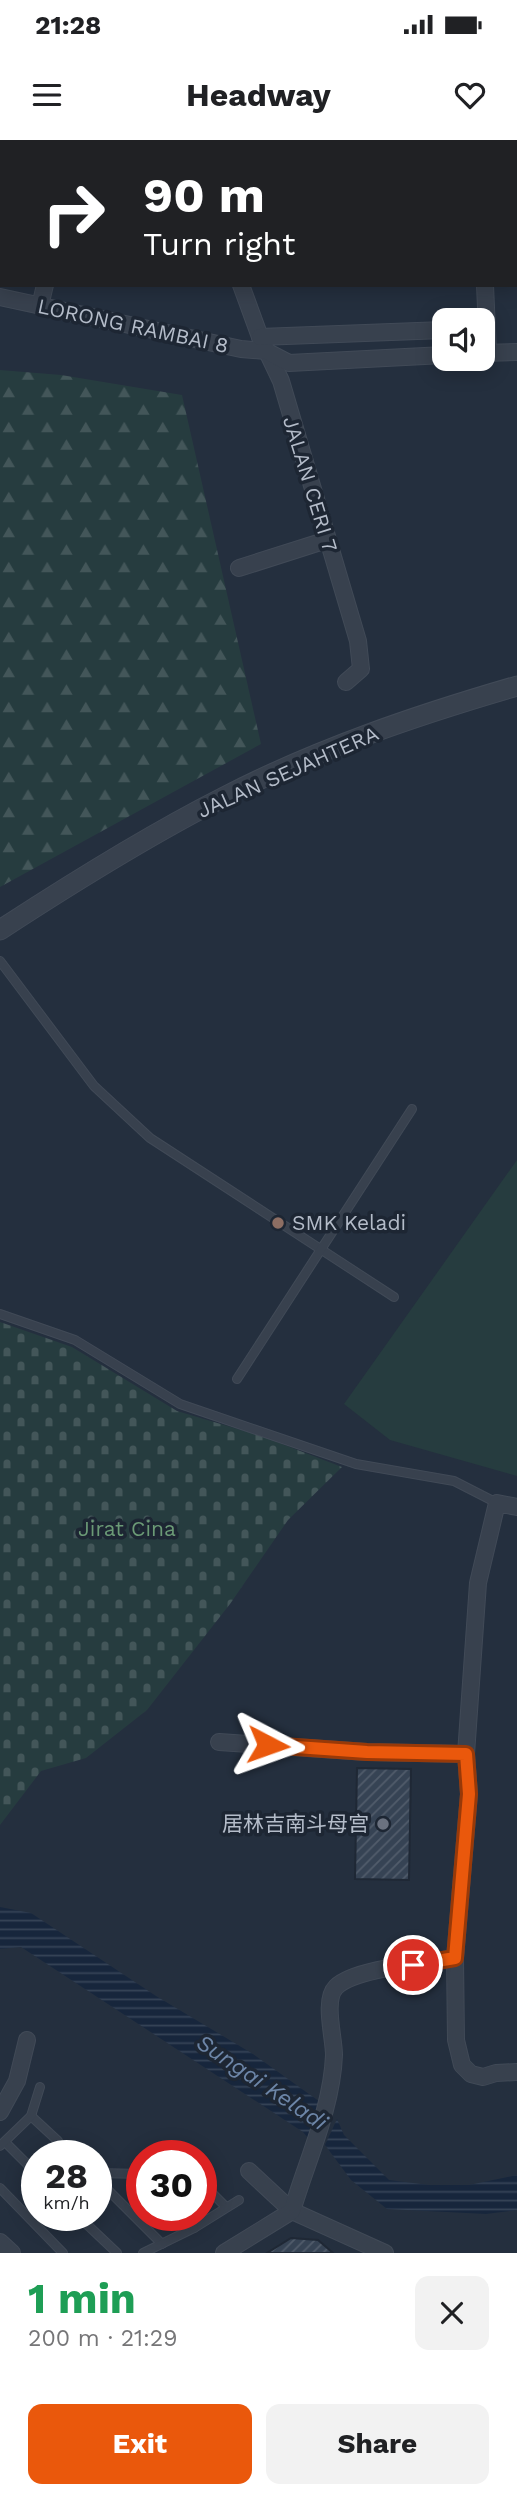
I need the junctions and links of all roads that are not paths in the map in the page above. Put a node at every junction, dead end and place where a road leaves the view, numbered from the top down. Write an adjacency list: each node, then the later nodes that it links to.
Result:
1 (45, 287): 5 (street)
2 (242, 287): 8 (street, JALAN CERI 7)
3 (485, 287): 6 (street)
4 (0, 297): 5 (street, LORONG RAMBAI 8)
5 (40, 306): 8 (street, LORONG RAMBAI 8)
6 (485, 308)
7 (432, 331): 8 (street)
8 (263, 344): 11 (street); 12 (street, JALAN CERI 7)
9 (517, 352): 10 (street)
10 (495, 353)
11 (432, 356)
12 (327, 540): 13 (street); 14 (street, JALAN CERI 7)
13 (239, 568)
14 (346, 682)
15 (517, 686): 16 (street, JALAN SEJAHTERA)
16 (0, 930)
17 (0, 961): 19 (lane)
18 (412, 1109): 19 (lane)
19 (321, 1250): 20 (lane); 22 (lane)
20 (394, 1297)
21 (0, 1314): 23 (lane)
22 (237, 1379)
23 (497, 1503): 24 (street); 26 (street)
24 (517, 1507)
25 (219, 1742): 26 (street)
26 (466, 1754): 27 (street)
27 (455, 1958): 29 (street); 43 (street)
28 (27, 2040): 31 (street)
29 (517, 2072)
30 (40, 2087): 32 (lane)
31 (0, 2112)
32 (31, 2116): 33 (lane); 34 (lane)
33 (57, 2140)
34 (2, 2144): 35 (lane)
35 (21, 2160)
36 (249, 2171): 43 (street)
37 (0, 2188): 41 (lane)
38 (112, 2192): 49 (lane)
39 (217, 2198): 42 (lane)
40 (239, 2200): 42 (lane)
41 (21, 2206)
42 (226, 2207): 44 (lane)
43 (292, 2211): 50 (street); 55 (street)
44 (217, 2213)
45 (45, 2231): 52 (lane)
46 (94, 2231): 53 (lane)
47 (188, 2231): 49 (lane)
48 (0, 2242): 51 (street)
49 (162, 2244): 54 (lane)
50 (376, 2251)
51 (12, 2253)
52 (63, 2253)
53 (117, 2253)
54 (143, 2253)
55 (224, 2253)

